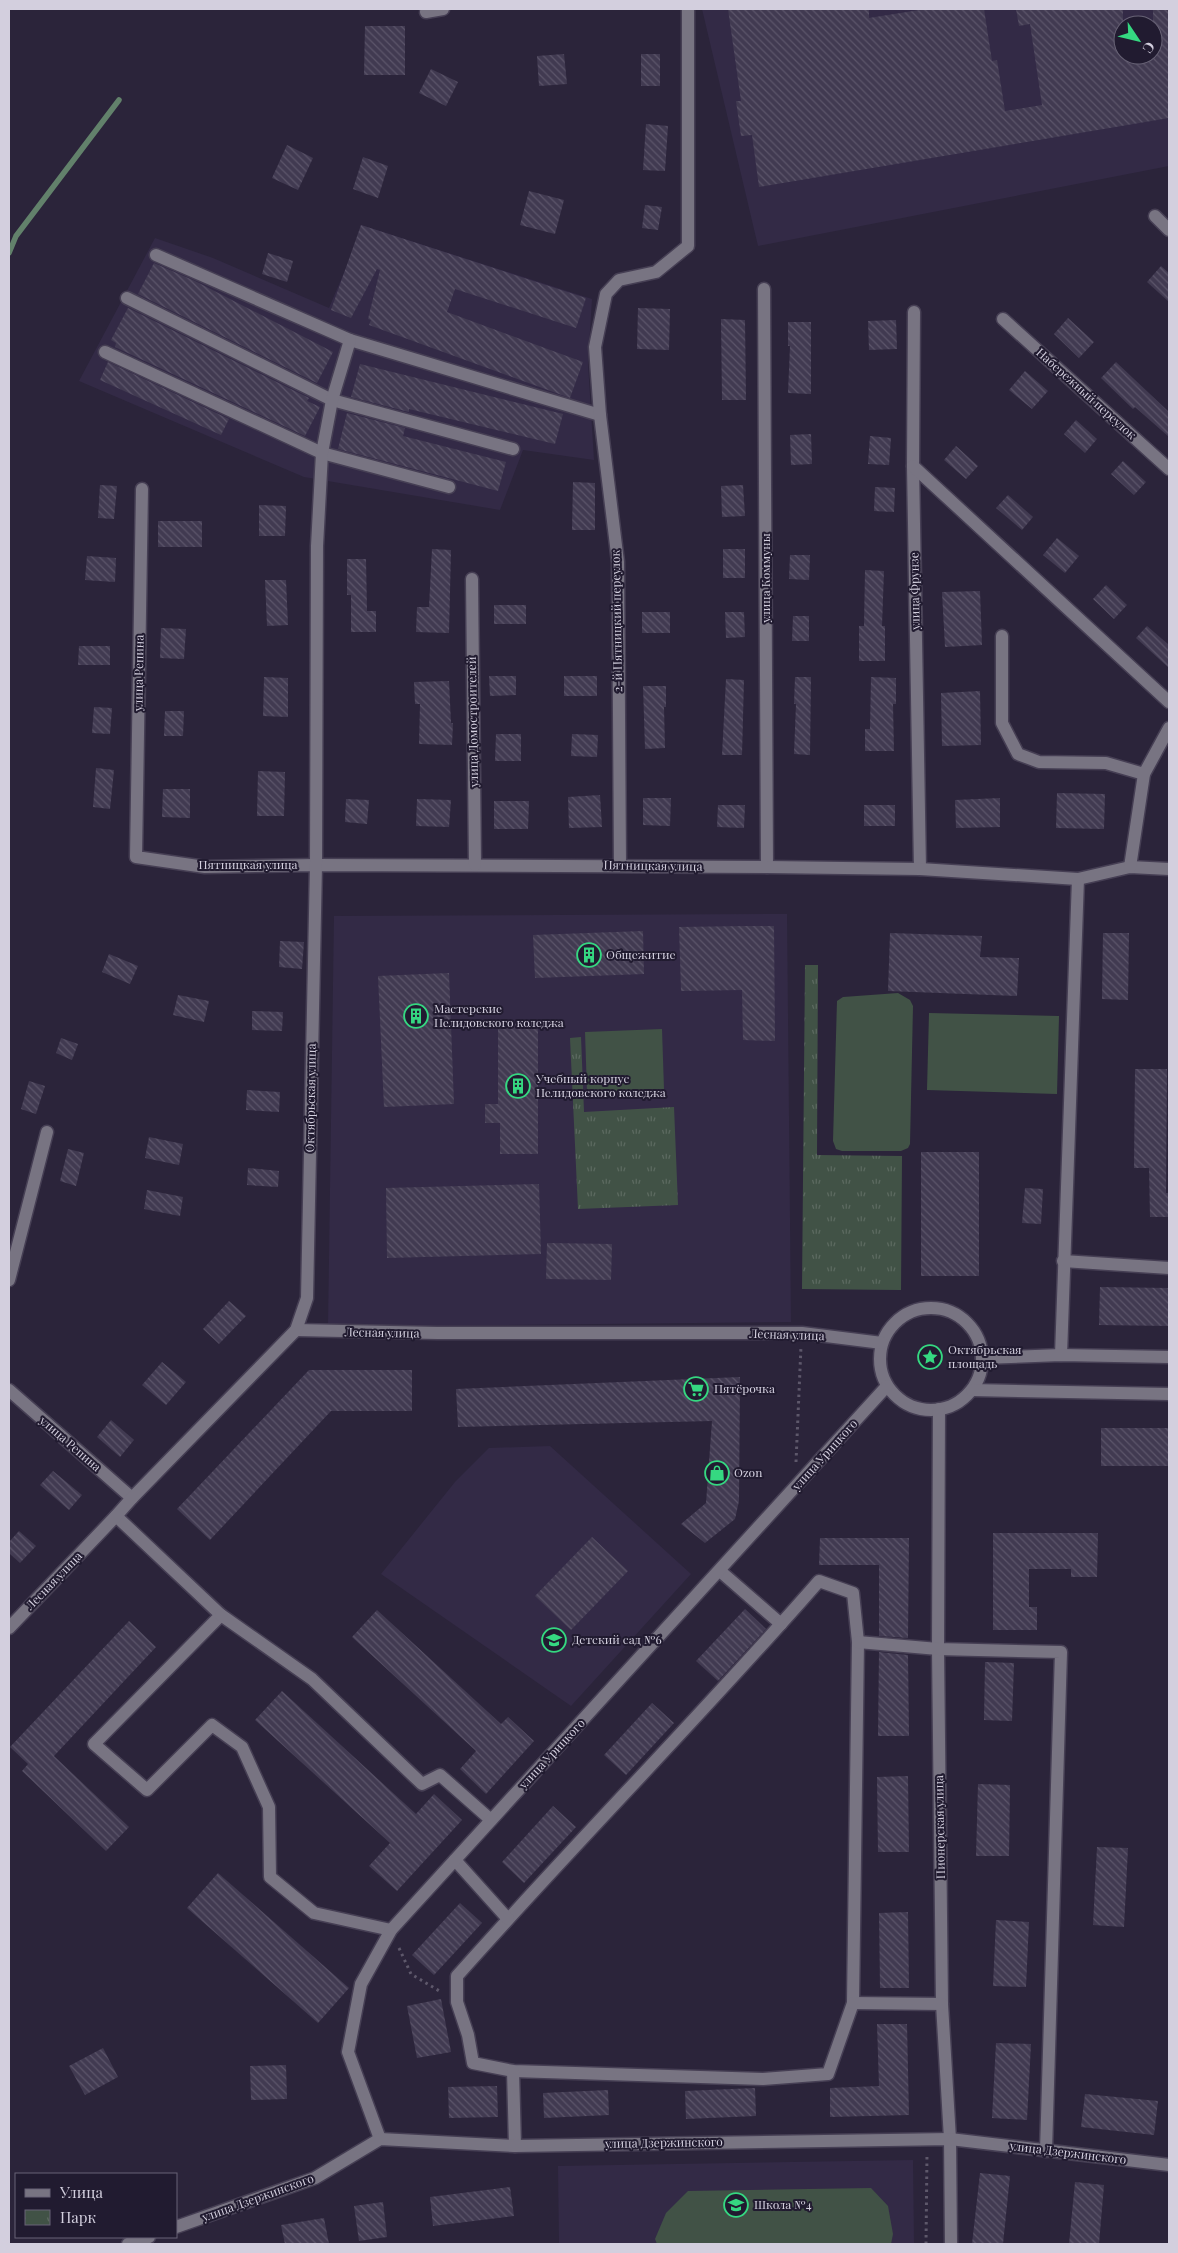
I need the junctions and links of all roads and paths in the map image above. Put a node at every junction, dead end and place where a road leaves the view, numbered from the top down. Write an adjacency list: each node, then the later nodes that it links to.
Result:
1 (443, 9): 3 (street)
2 (688, 9): 14 (street, 2-й Пятницкий переулок)
3 (426, 12)
4 (1155, 216): 5 (street)
5 (1169, 230)
6 (156, 255): 11 (street)
7 (764, 288): 30 (street, улица Коммуны)
8 (127, 298): 13 (street)
9 (914, 312): 17 (street, улица Фрунзе)
10 (1003, 319): 18 (street, Набережный переулок)
11 (350, 340): 13 (street, Октябрьская улица); 14 (street)
12 (105, 352): 16 (street)
13 (332, 400): 15 (street); 16 (street, Октябрьская улица)
14 (600, 415): 29 (street, 2-й Пятницкий переулок)
15 (513, 449)
16 (322, 454): 19 (street); 27 (street, Октябрьская улица)
17 (913, 466): 23 (street); 32 (street, улица Фрунзе)
18 (1169, 469)
19 (449, 488)
20 (142, 490): 26 (street, улица Репина)
21 (472, 578): 28 (street, улица Домостроителей)
22 (1002, 636): 25 (street)
23 (1169, 702)
24 (1169, 728): 25 (street)
25 (1144, 774): 31 (street)
26 (136, 856): 27 (street, Пятницкая улица)
27 (316, 865): 28 (street, Пятницкая улица); 39 (street, Октябрьская улица)
28 (474, 865): 29 (street, Пятницкая улица)
29 (620, 865): 30 (street, Пятницкая улица)
30 (767, 867): 32 (street, Пятницкая улица)
31 (1130, 867): 33 (street, Пятницкая улица); 34 (street, Пятницкая улица)
32 (920, 869): 34 (street, Пятницкая улица)
33 (1169, 869)
34 (1078, 879): 36 (street)
35 (47, 1132): 38 (street)
36 (1063, 1261): 37 (street); 42 (street)
37 (1169, 1268)
38 (9, 1280)
39 (296, 1330): 40 (street, Лесная улица); 51 (street, Лесная улица)
40 (802, 1333): 41 (street, Лесная улица); 50 (path)
41 (882, 1343): 44 (street); 45 (street)
42 (1061, 1355): 43 (street); 44 (street)
43 (1169, 1357)
44 (982, 1358): 47 (street)
45 (887, 1386): 49 (street); 50 (street, улица Урицкого)
46 (9, 1390): 51 (street, улица Репина)
47 (972, 1390): 48 (street); 49 (street)
48 (1169, 1394)
49 (939, 1409): 58 (street, Пионерская улица)
50 (794, 1489): 53 (street, улица Урицкого)
51 (132, 1498): 52 (street, Лесная улица)
52 (116, 1516): 54 (street); 56 (street, Лесная улица)
53 (720, 1571): 55 (street); 59 (street, улица Урицкого)
54 (221, 1616): 59 (street); 62 (street)
55 (781, 1624): 57 (street); 61 (street)
56 (9, 1628)
57 (858, 1642): 58 (street); 64 (street)
58 (938, 1649): 65 (street, Пионерская улица); 71 (street)
59 (491, 1820): 60 (street, улица Урицкого)
60 (455, 1860): 61 (street); 62 (street, улица Урицкого)
61 (508, 1919): 63 (street)
62 (391, 1930): 63 (path); 67 (street, улица Урицкого)
63 (458, 2002): 66 (street)
64 (854, 2003): 65 (street); 66 (street)
65 (942, 2004): 68 (street, Пионерская улица)
66 (513, 2071): 70 (street)
67 (380, 2139): 70 (street, улица Дзержинского); 73 (street, улица Дзержинского)
68 (950, 2139): 69 (street, улица Дзержинского); 71 (street, улица Дзержинского); 77 (street, Пионерская улица)
69 (927, 2140): 70 (street, улица Дзержинского); 76 (path)
70 (515, 2146)
71 (1046, 2151): 72 (street, улица Дзержинского)
72 (1169, 2165)
73 (178, 2226)
74 (146, 2238): 75 (street)
75 (128, 2244)
76 (926, 2244)
77 (951, 2244)

